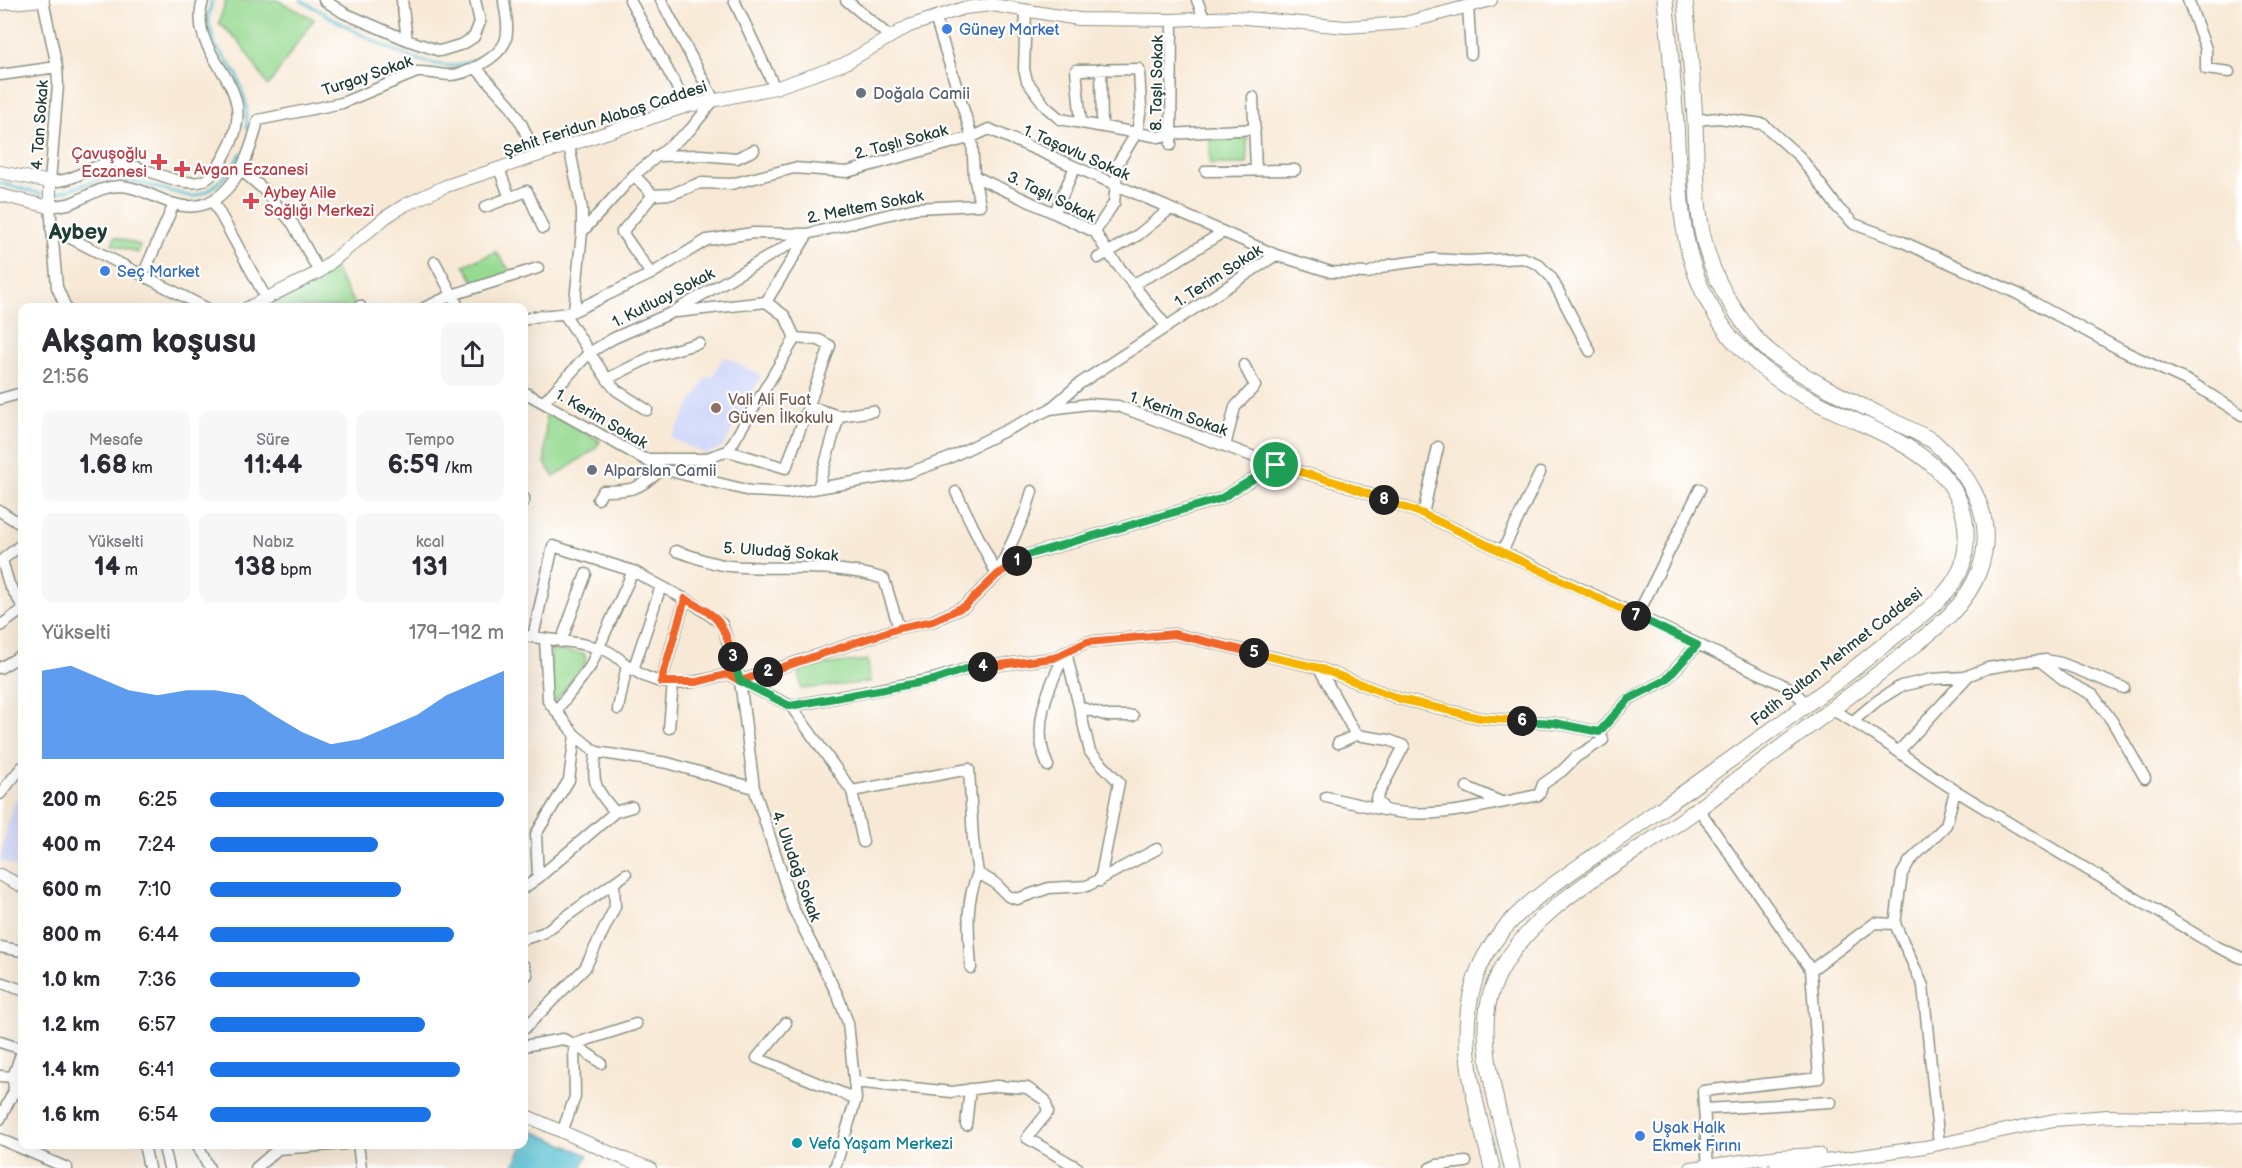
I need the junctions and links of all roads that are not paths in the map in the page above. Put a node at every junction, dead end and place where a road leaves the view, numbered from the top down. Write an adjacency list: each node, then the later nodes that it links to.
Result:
1 (43, 0): 16 (street); 25 (street, 4. Tan Sokak)
2 (203, 0): 41 (street)
3 (324, 0): 23 (street)
4 (402, 0): 23 (street)
5 (475, 0): 23 (street)
6 (504, 0): 26 (street, Turgay Sokak)
7 (630, 0): 33 (street)
8 (662, 0): 32 (street)
9 (734, 0): 30 (street)
10 (846, 0): 22 (street)
11 (1197, 0): 20 (street)
12 (1491, 0): 17 (street, Şehit Feridun Alabaş Caddesi)
13 (1665, 0): 154 (main road, Fatih Sultan Mehmet Caddesi)
14 (1685, 0): 34 (main road)
15 (2188, 0): 28 (street)
16 (0, 4)
17 (1468, 6): 20 (street, Şehit Feridun Alabaş Caddesi); 24 (street)
18 (1026, 10): 19 (street, Şehit Feridun Alabaş Caddesi); 21 (street, Şehit Feridun Alabaş Caddesi); 35 (street)
19 (935, 18): 22 (street, Şehit Feridun Alabaş Caddesi); 39 (street)
20 (1204, 18): 21 (street, Şehit Feridun Alabaş Caddesi)
21 (1172, 20): 40 (street, 8. Taşlı Sokak)
22 (890, 36): 30 (street, Şehit Feridun Alabaş Caddesi)
23 (407, 40)
24 (1471, 54)
25 (57, 67): 29 (street); 56 (street, 4. Tan Sokak)
26 (476, 68): 44 (street, Turgay Sokak); 45 (street)
27 (1101, 69): 35 (street); 36 (street); 38 (street)
28 (2229, 72)
29 (0, 75)
30 (776, 88): 32 (street, Şehit Feridun Alabaş Caddesi)
31 (1253, 97): 37 (street)
32 (714, 100): 33 (street, Şehit Feridun Alabaş Caddesi); 46 (street)
33 (687, 106): 42 (street, Şehit Feridun Alabaş Caddesi)
34 (1695, 120): 107 (street); 158 (main road)
35 (1081, 123): 36 (street)
36 (1102, 126): 38 (street)
37 (1254, 129): 40 (street); 50 (street)
38 (1137, 132): 40 (street); 57 (street)
39 (972, 137): 47 (street, 1. Taşavlu Sokak); 55 (street); 59 (street, 2. Taşlı Sokak)
40 (1171, 140)
41 (232, 143): 44 (street); 56 (street)
42 (569, 146): 45 (street, Şehit Feridun Alabaş Caddesi); 69 (street)
43 (754, 150): 46 (street)
44 (248, 155): 49 (street)
45 (536, 156): 48 (street, Şehit Feridun Alabaş Caddesi)
46 (656, 156): 54 (street)
47 (1075, 167): 57 (street, 1. Taşavlu Sokak); 66 (street)
48 (499, 169): 60 (street); 77 (street, Şehit Feridun Alabaş Caddesi)
49 (241, 170): 61 (street); 77 (street)
50 (1256, 170): 51 (street); 52 (street)
51 (1295, 170)
52 (1206, 171)
53 (0, 172): 56 (street)
54 (634, 175): 59 (street); 69 (street)
55 (974, 176): 66 (street, 3. Taşlı Sokak); 72 (street, 2. Meltem Sokak)
56 (50, 182): 63 (street)
57 (1117, 186): 65 (street, 1. Taşavlu Sokak); 70 (street)
58 (0, 195): 63 (street)
59 (653, 195): 78 (street)
60 (510, 198): 64 (street); 68 (street)
61 (213, 201): 62 (street); 82 (street)
62 (174, 204): 63 (street); 79 (street)
63 (50, 207): 67 (street)
64 (485, 207)
65 (1170, 209): 71 (street, 1. Taşavlu Sokak); 74 (street)
66 (1056, 212): 70 (street, 3. Taşlı Sokak)
67 (51, 228): 79 (street); 84 (street)
68 (543, 228)
69 (582, 232): 89 (street)
70 (1095, 232): 74 (street, 3. Taşlı Sokak)
71 (1223, 232): 73 (street, 1. Taşavlu Sokak); 80 (street)
72 (807, 234): 78 (street, 2. Meltem Sokak); 83 (street); 90 (street, 1. Kutluay Sokak)
73 (1276, 255): 92 (street, 1. Terim Sokak); 95 (street, 1. Terim Sokak)
74 (1103, 256): 80 (street, 3. Taşlı Sokak)
75 (435, 262): 81 (street)
76 (538, 268): 81 (street)
77 (319, 272): 82 (street, Şehit Feridun Alabaş Caddesi)
78 (651, 274): 89 (street, 2. Meltem Sokak)
79 (143, 275): 85 (street)
80 (1133, 284): 92 (street, 3. Taşlı Sokak)
81 (452, 295): 87 (street); 88 (street)
82 (266, 298): 86 (street, Şehit Feridun Alabaş Caddesi)
83 (766, 302): 90 (street); 93 (street)
84 (64, 303)
85 (196, 303)
86 (257, 303)
87 (435, 303)
88 (456, 303)
89 (569, 313): 91 (street, 2. Meltem Sokak); 96 (street)
90 (671, 313): 96 (street, 1. Kutluay Sokak)
91 (528, 318)
92 (1167, 327): 104 (street, 1. Terim Sokak)
93 (795, 338): 103 (street); 111 (street)
94 (699, 343): 98 (street)
95 (1590, 351)
96 (589, 353): 98 (street); 102 (street, 1. Kutluay Sokak)
97 (1244, 365): 109 (street)
98 (607, 379): 105 (street)
99 (18, 394): 101 (street)
100 (528, 395): 102 (street, 1. Kerim Sokak)
101 (0, 399)
102 (544, 402): 112 (street, 1. Kerim Sokak)
103 (808, 406): 108 (street); 111 (street)
104 (1050, 409): 109 (street, 1. Kerim Sokak); 116 (street, 1. Kerim Sokak)
105 (647, 410)
106 (873, 411): 108 (street)
107 (2242, 415)
108 (839, 416): 116 (street)
109 (1225, 446): 113 (street, 1. Kerim Sokak)
110 (1438, 447): 122 (street)
111 (728, 451): 112 (street)
112 (644, 459): 114 (street, 1. Kerim Sokak)
113 (1276, 465): 122 (street, 1. Kerim Sokak); 129 (street)
114 (662, 469): 116 (street, 1. Kerim Sokak); 120 (street)
115 (1540, 473): 126 (street)
116 (818, 488)
117 (1700, 489): 135 (street)
118 (1032, 491): 129 (street)
119 (956, 492): 129 (street)
120 (598, 499)
121 (0, 511): 123 (street)
122 (1423, 514): 126 (street, 1. Kerim Sokak)
123 (18, 522)
124 (18, 547): 130 (street)
125 (676, 551): 137 (street, 5. Uludağ Sokak)
126 (1502, 552): 135 (street, 1. Kerim Sokak)
127 (633, 571): 131 (street); 138 (street); 142 (street)
128 (586, 574): 140 (street)
129 (997, 575): 137 (street)
130 (4, 585): 133 (street)
131 (661, 586): 132 (street); 147 (street)
132 (685, 599): 150 (street, 4. Uludağ Sokak); 151 (street)
133 (18, 601)
134 (18, 613): 136 (street)
135 (1637, 616): 141 (street, 1. Kerim Sokak)
136 (0, 626)
137 (899, 628): 150 (street)
138 (528, 637): 139 (street)
139 (545, 639): 140 (street); 159 (street)
140 (561, 642): 142 (street)
141 (1697, 645): 154 (street, 1. Kerim Sokak); 163 (street)
142 (598, 648): 147 (street); 159 (street)
143 (1066, 652): 148 (street); 155 (street); 156 (street); 169 (street)
144 (2040, 660): 149 (street); 153 (street); 171 (street)
145 (18, 661): 146 (street)
146 (0, 668)
147 (630, 668): 151 (street); 157 (street)
148 (1319, 668): 163 (street); 165 (street)
149 (1969, 675): 161 (street); 167 (street)
150 (740, 681): 152 (street); 155 (street); 173 (street, 4. Uludağ Sokak)
151 (661, 682): 152 (street)
152 (673, 683): 162 (street)
153 (2124, 688)
154 (1806, 703): 247 (main road, Fatih Sultan Mehmet Caddesi)
155 (790, 706): 174 (street)
156 (1079, 707): 160 (street); 189 (street)
157 (618, 709)
158 (1832, 710): 161 (street); 180 (main road)
159 (556, 711): 164 (street)
160 (1133, 716)
161 (1853, 721): 167 (street)
162 (669, 728)
163 (1599, 732): 178 (street)
164 (575, 735): 168 (street); 188 (street)
165 (1356, 735): 166 (street); 181 (street)
166 (1338, 742)
167 (1899, 751): 175 (street)
168 (596, 752): 173 (street); 182 (street)
169 (1048, 766)
170 (18, 772): 176 (street)
171 (2145, 778)
172 (1467, 787): 178 (street)
173 (754, 788): 213 (street, 4. Uludağ Sokak)
174 (852, 790): 183 (street); 185 (street)
175 (1955, 791): 193 (street); 197 (street)
176 (0, 792)
177 (1326, 797): 181 (street)
178 (1501, 802): 181 (street)
179 (632, 807): 182 (street)
180 (1698, 808): 199 (street); 248 (main road)
181 (1385, 810)
182 (615, 812): 188 (street)
183 (863, 842)
184 (1157, 849): 189 (street)
185 (978, 873): 189 (street); 198 (street)
186 (626, 874): 191 (street)
187 (0, 875): 190 (street)
188 (538, 878): 192 (street)
189 (1100, 881)
190 (18, 884)
191 (614, 884): 194 (street); 204 (street)
192 (528, 885)
193 (1895, 924): 199 (street); 225 (street)
194 (528, 938)
195 (0, 947): 196 (street)
196 (18, 950)
197 (2242, 958)
198 (971, 968)
199 (1811, 970): 218 (street)
200 (0, 982): 201 (street)
201 (18, 989)
202 (786, 1023): 216 (street)
203 (636, 1024): 206 (street)
204 (528, 1025)
205 (0, 1042): 208 (street)
206 (574, 1044): 207 (street); 210 (street); 223 (street)
207 (528, 1045)
208 (18, 1049)
209 (18, 1062): 212 (street)
210 (601, 1063)
211 (0, 1076): 212 (street)
212 (13, 1077): 214 (street); 221 (street)
213 (854, 1082): 215 (street); 216 (street, 4. Uludağ Sokak)
214 (18, 1088)
215 (970, 1089): 222 (street); 245 (street)
216 (856, 1100): 244 (street, 4. Uludağ Sokak)
217 (1831, 1102): 218 (street)
218 (1705, 1109): 236 (street)
219 (2242, 1116): 225 (street)
220 (528, 1117): 223 (street)
221 (0, 1119)
222 (966, 1125)
223 (562, 1132): 235 (street)
224 (0, 1139): 226 (street)
225 (1939, 1144): 233 (street)
226 (18, 1147)
227 (23, 1149): 237 (street)
228 (145, 1149): 238 (street)
229 (164, 1149): 239 (street)
230 (200, 1149): 240 (street)
231 (277, 1149): 241 (street)
232 (359, 1149): 242 (street)
233 (1852, 1157): 236 (street); 250 (street)
234 (1466, 1162): 246 (street)
235 (625, 1164): 243 (street)
236 (1708, 1166): 249 (street)
237 (67, 1168)
238 (149, 1168)
239 (169, 1168)
240 (209, 1168)
241 (256, 1168)
242 (361, 1168)
243 (650, 1168)
244 (835, 1168)
245 (1078, 1168)
246 (1430, 1168)
247 (1492, 1168)
248 (1512, 1168)
249 (1691, 1168)
250 (1775, 1168)

